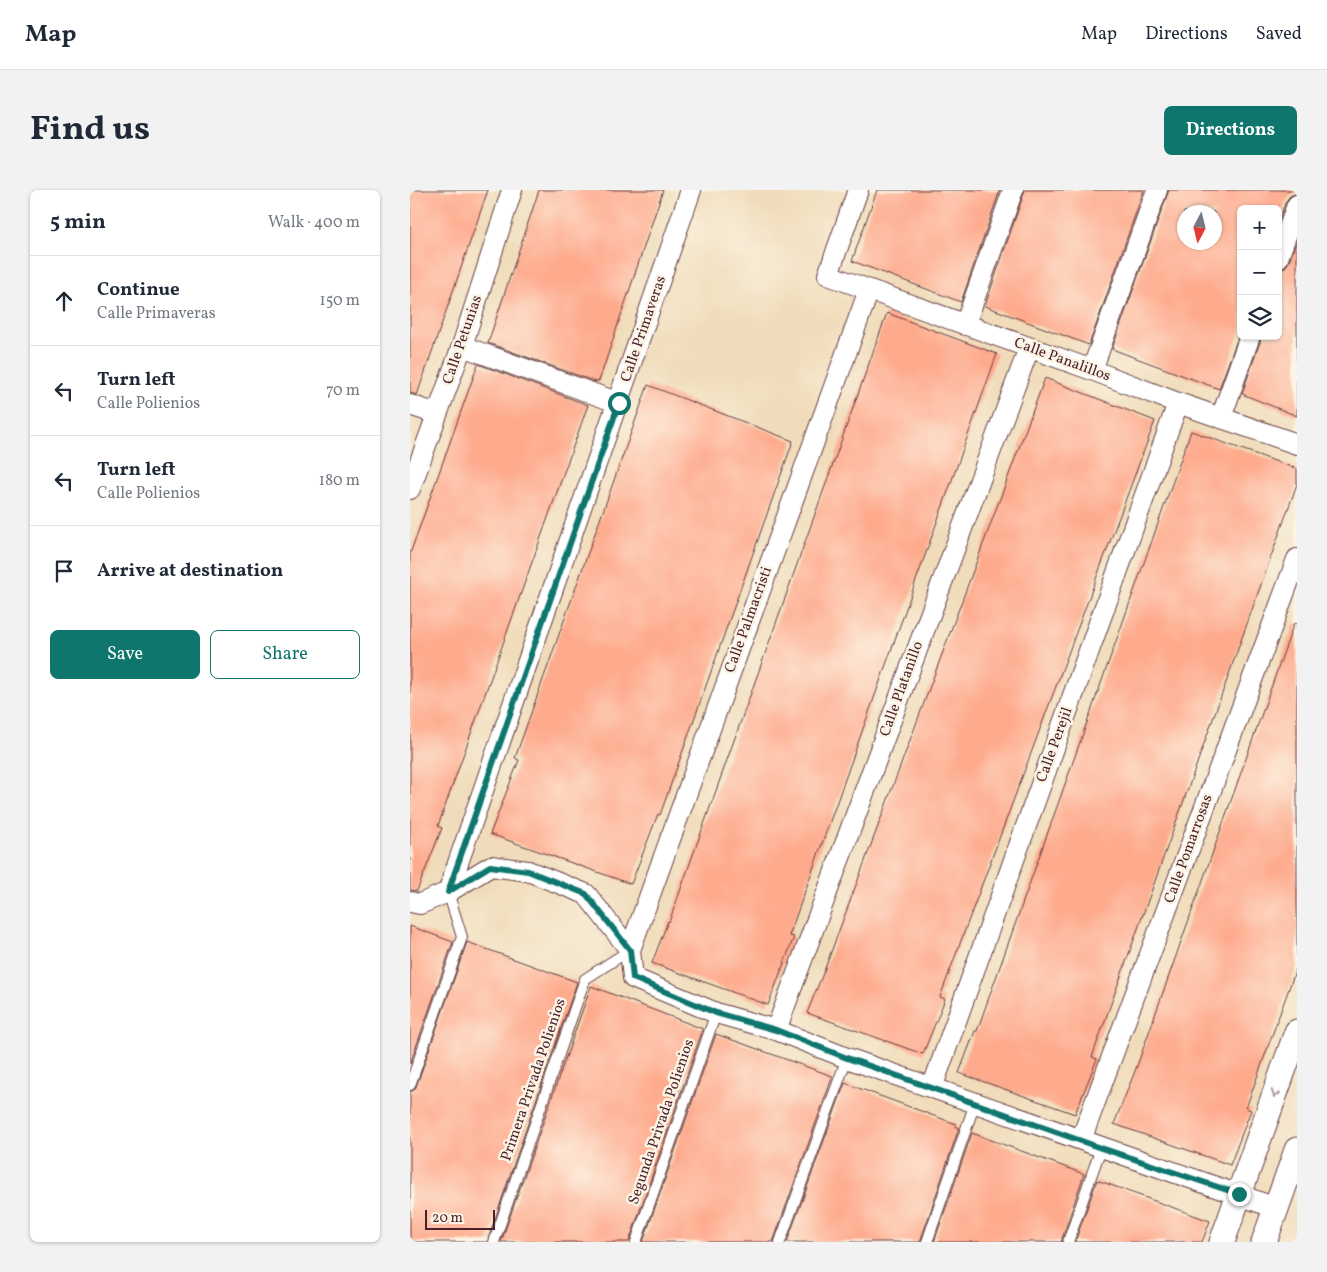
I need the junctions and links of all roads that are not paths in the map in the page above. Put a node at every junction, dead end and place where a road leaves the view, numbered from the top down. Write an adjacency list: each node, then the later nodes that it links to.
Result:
1 (512, 190): 11 (street, Calle Petunias)
2 (692, 190): 15 (street, Calle Primaveras)
3 (858, 190): 8 (street, Calle Panalillos)
4 (1014, 190): 9 (street)
5 (1157, 190): 13 (street)
6 (1297, 205): 7 (street)
7 (1281, 250)
8 (869, 290): 9 (street, Calle Panalillos); 24 (street, Calle Palmacristi)
9 (965, 324): 12 (street, Calle Panalillos)
10 (1249, 340): 18 (street)
11 (462, 346): 15 (street); 17 (street, Calle Petunias)
12 (1029, 348): 13 (street, Calle Panalillos); 26 (street, Calle Platanillo)
13 (1092, 370): 14 (street, Calle Panalillos)
14 (1178, 402): 18 (street, Calle Panalillos); 30 (street, Calle Perejil)
15 (619, 403): 22 (street, Calle Primaveras)
16 (410, 405): 17 (street)
17 (437, 414): 20 (street, Calle Petunias)
18 (1221, 418): 19 (street, Calle Panalillos)
19 (1297, 444)
20 (410, 489)
21 (1297, 559): 32 (street, Calle Pomarrosas)
22 (448, 892): 23 (street); 24 (street); 29 (lane)
23 (410, 902)
24 (630, 950): 25 (street); 37 (lane, Primera Privada Polienios)
25 (716, 1013): 26 (street); 38 (lane, Segunda Privada Polienios)
26 (776, 1030): 28 (street)
27 (1297, 1032): 35 (street, one-way to 35)
28 (847, 1058): 30 (street); 39 (lane)
29 (410, 1084)
30 (932, 1088): 31 (street)
31 (976, 1103): 32 (street); 40 (lane)
32 (1081, 1140): 33 (street)
33 (1101, 1148): 35 (street); 41 (lane)
34 (1297, 1150): 36 (street)
35 (1239, 1194): 36 (street); 42 (street)
36 (1276, 1208): 43 (street)
37 (494, 1242)
38 (636, 1242)
39 (780, 1242)
40 (926, 1242)
41 (1068, 1242)
42 (1222, 1242)
43 (1264, 1242)

